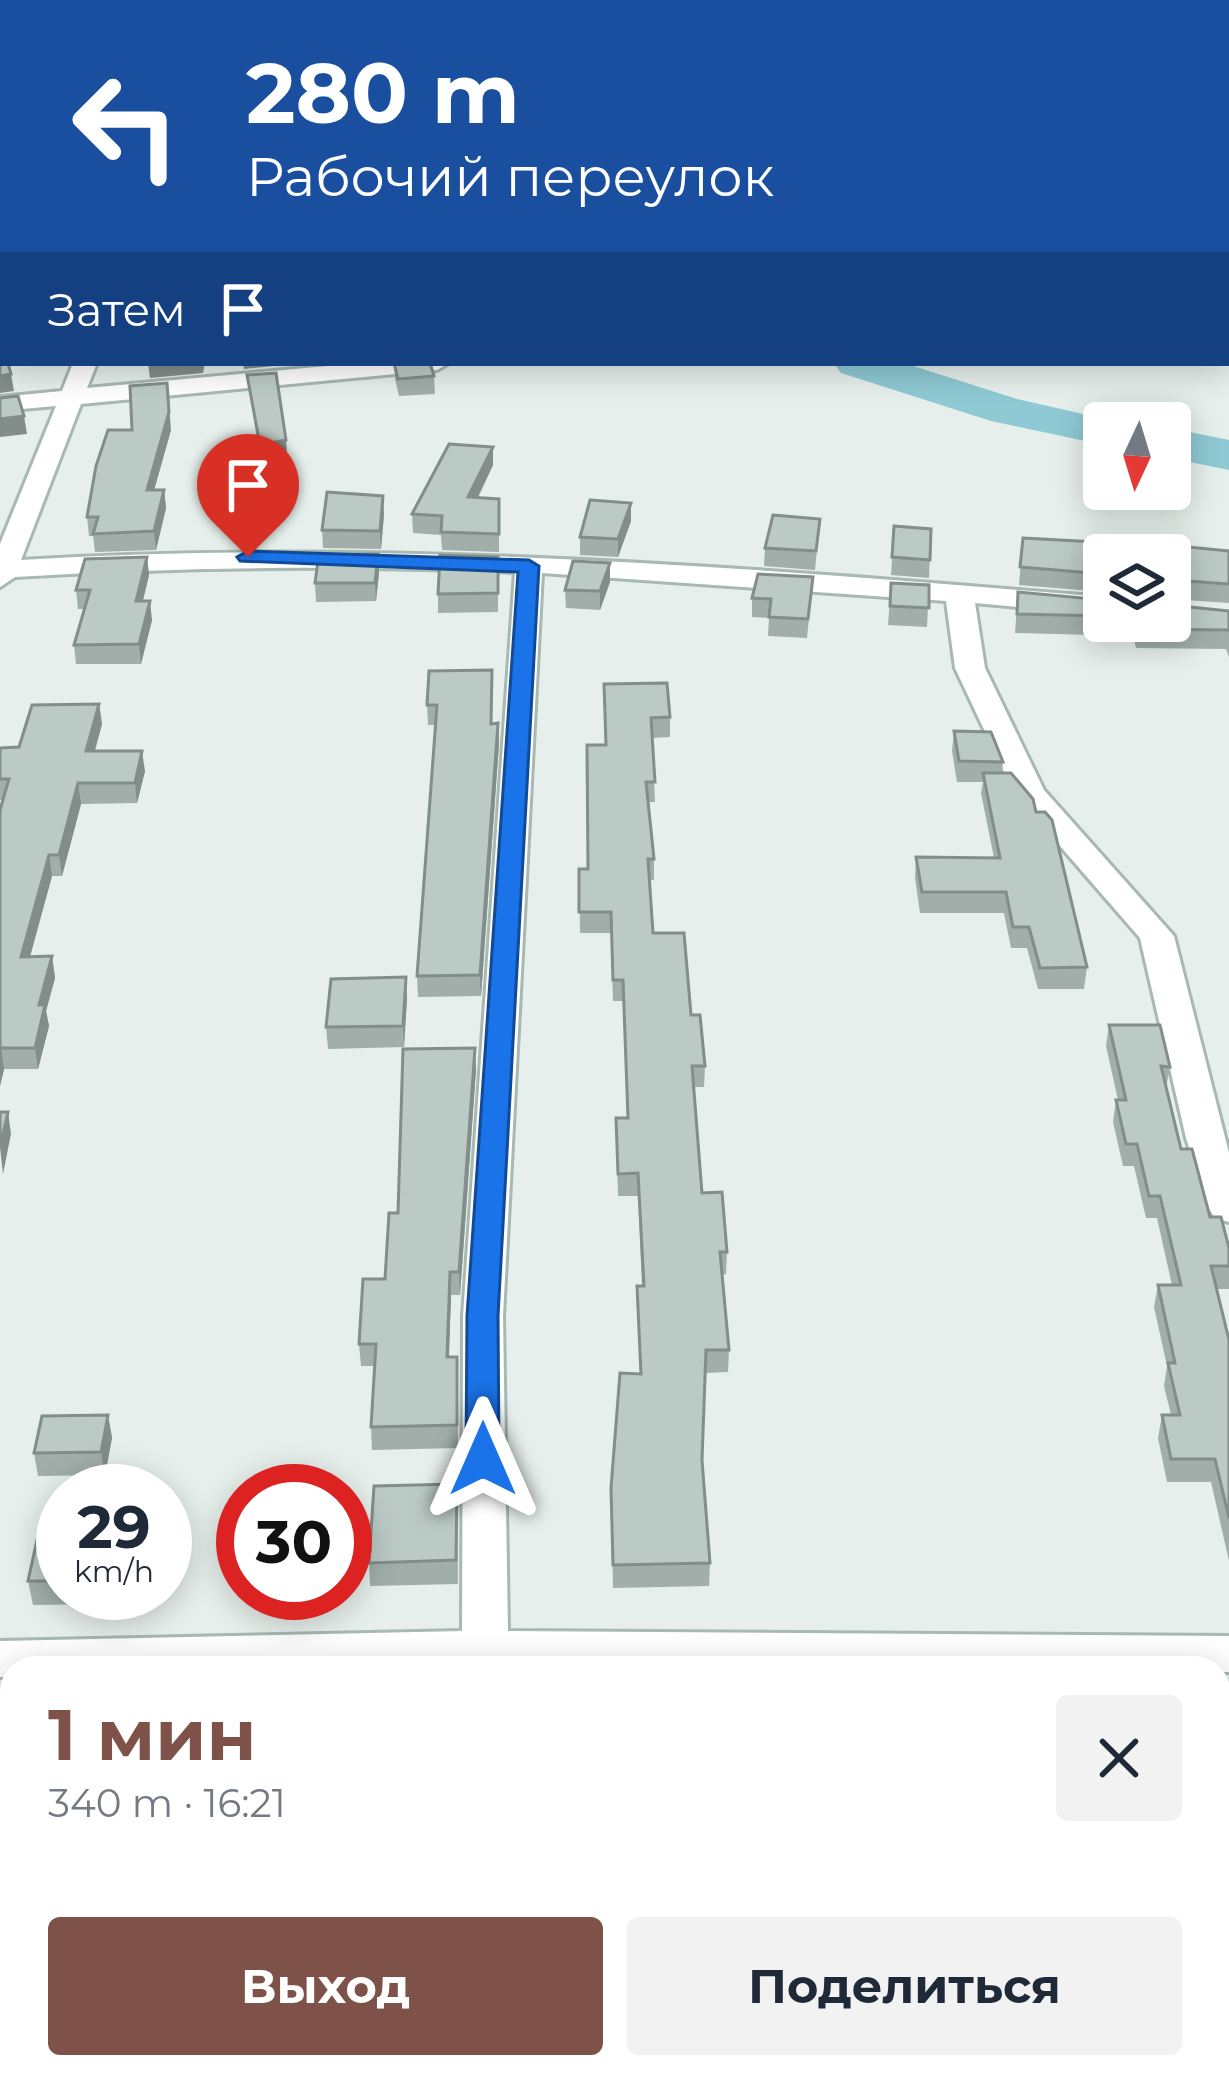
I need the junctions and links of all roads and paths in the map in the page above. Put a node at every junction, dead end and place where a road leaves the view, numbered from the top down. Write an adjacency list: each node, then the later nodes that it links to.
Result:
1 (85, 366): 3 (street)
2 (405, 366): 3 (street)
3 (74, 397): 4 (street); 6 (street)
4 (0, 404)
5 (529, 566): 6 (street); 7 (street); 11 (street)
6 (1, 573)
7 (959, 594): 8 (street); 9 (street)
8 (1083, 604)
9 (1229, 1209)
10 (1229, 1654): 12 (street)
11 (484, 1656)
12 (856, 1656)

